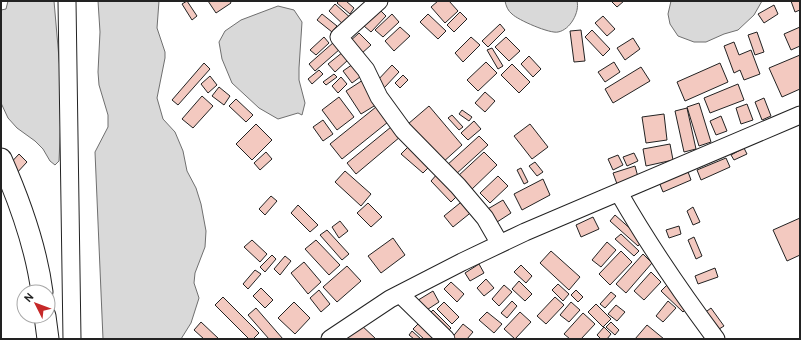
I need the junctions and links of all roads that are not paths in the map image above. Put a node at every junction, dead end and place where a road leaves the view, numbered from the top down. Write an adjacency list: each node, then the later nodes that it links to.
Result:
1 (67, 1): 11 (street)
2 (379, 1): 6 (street)
3 (800, 116): 5 (street)
4 (1, 159): 7 (main road)
5 (619, 193): 6 (street); 14 (street)
6 (500, 244): 8 (street)
7 (40, 284)
8 (400, 294): 12 (street); 13 (street)
9 (46, 324): 10 (main road)
10 (48, 339)
11 (72, 339)
12 (330, 339)
13 (446, 339)
14 (716, 339)

